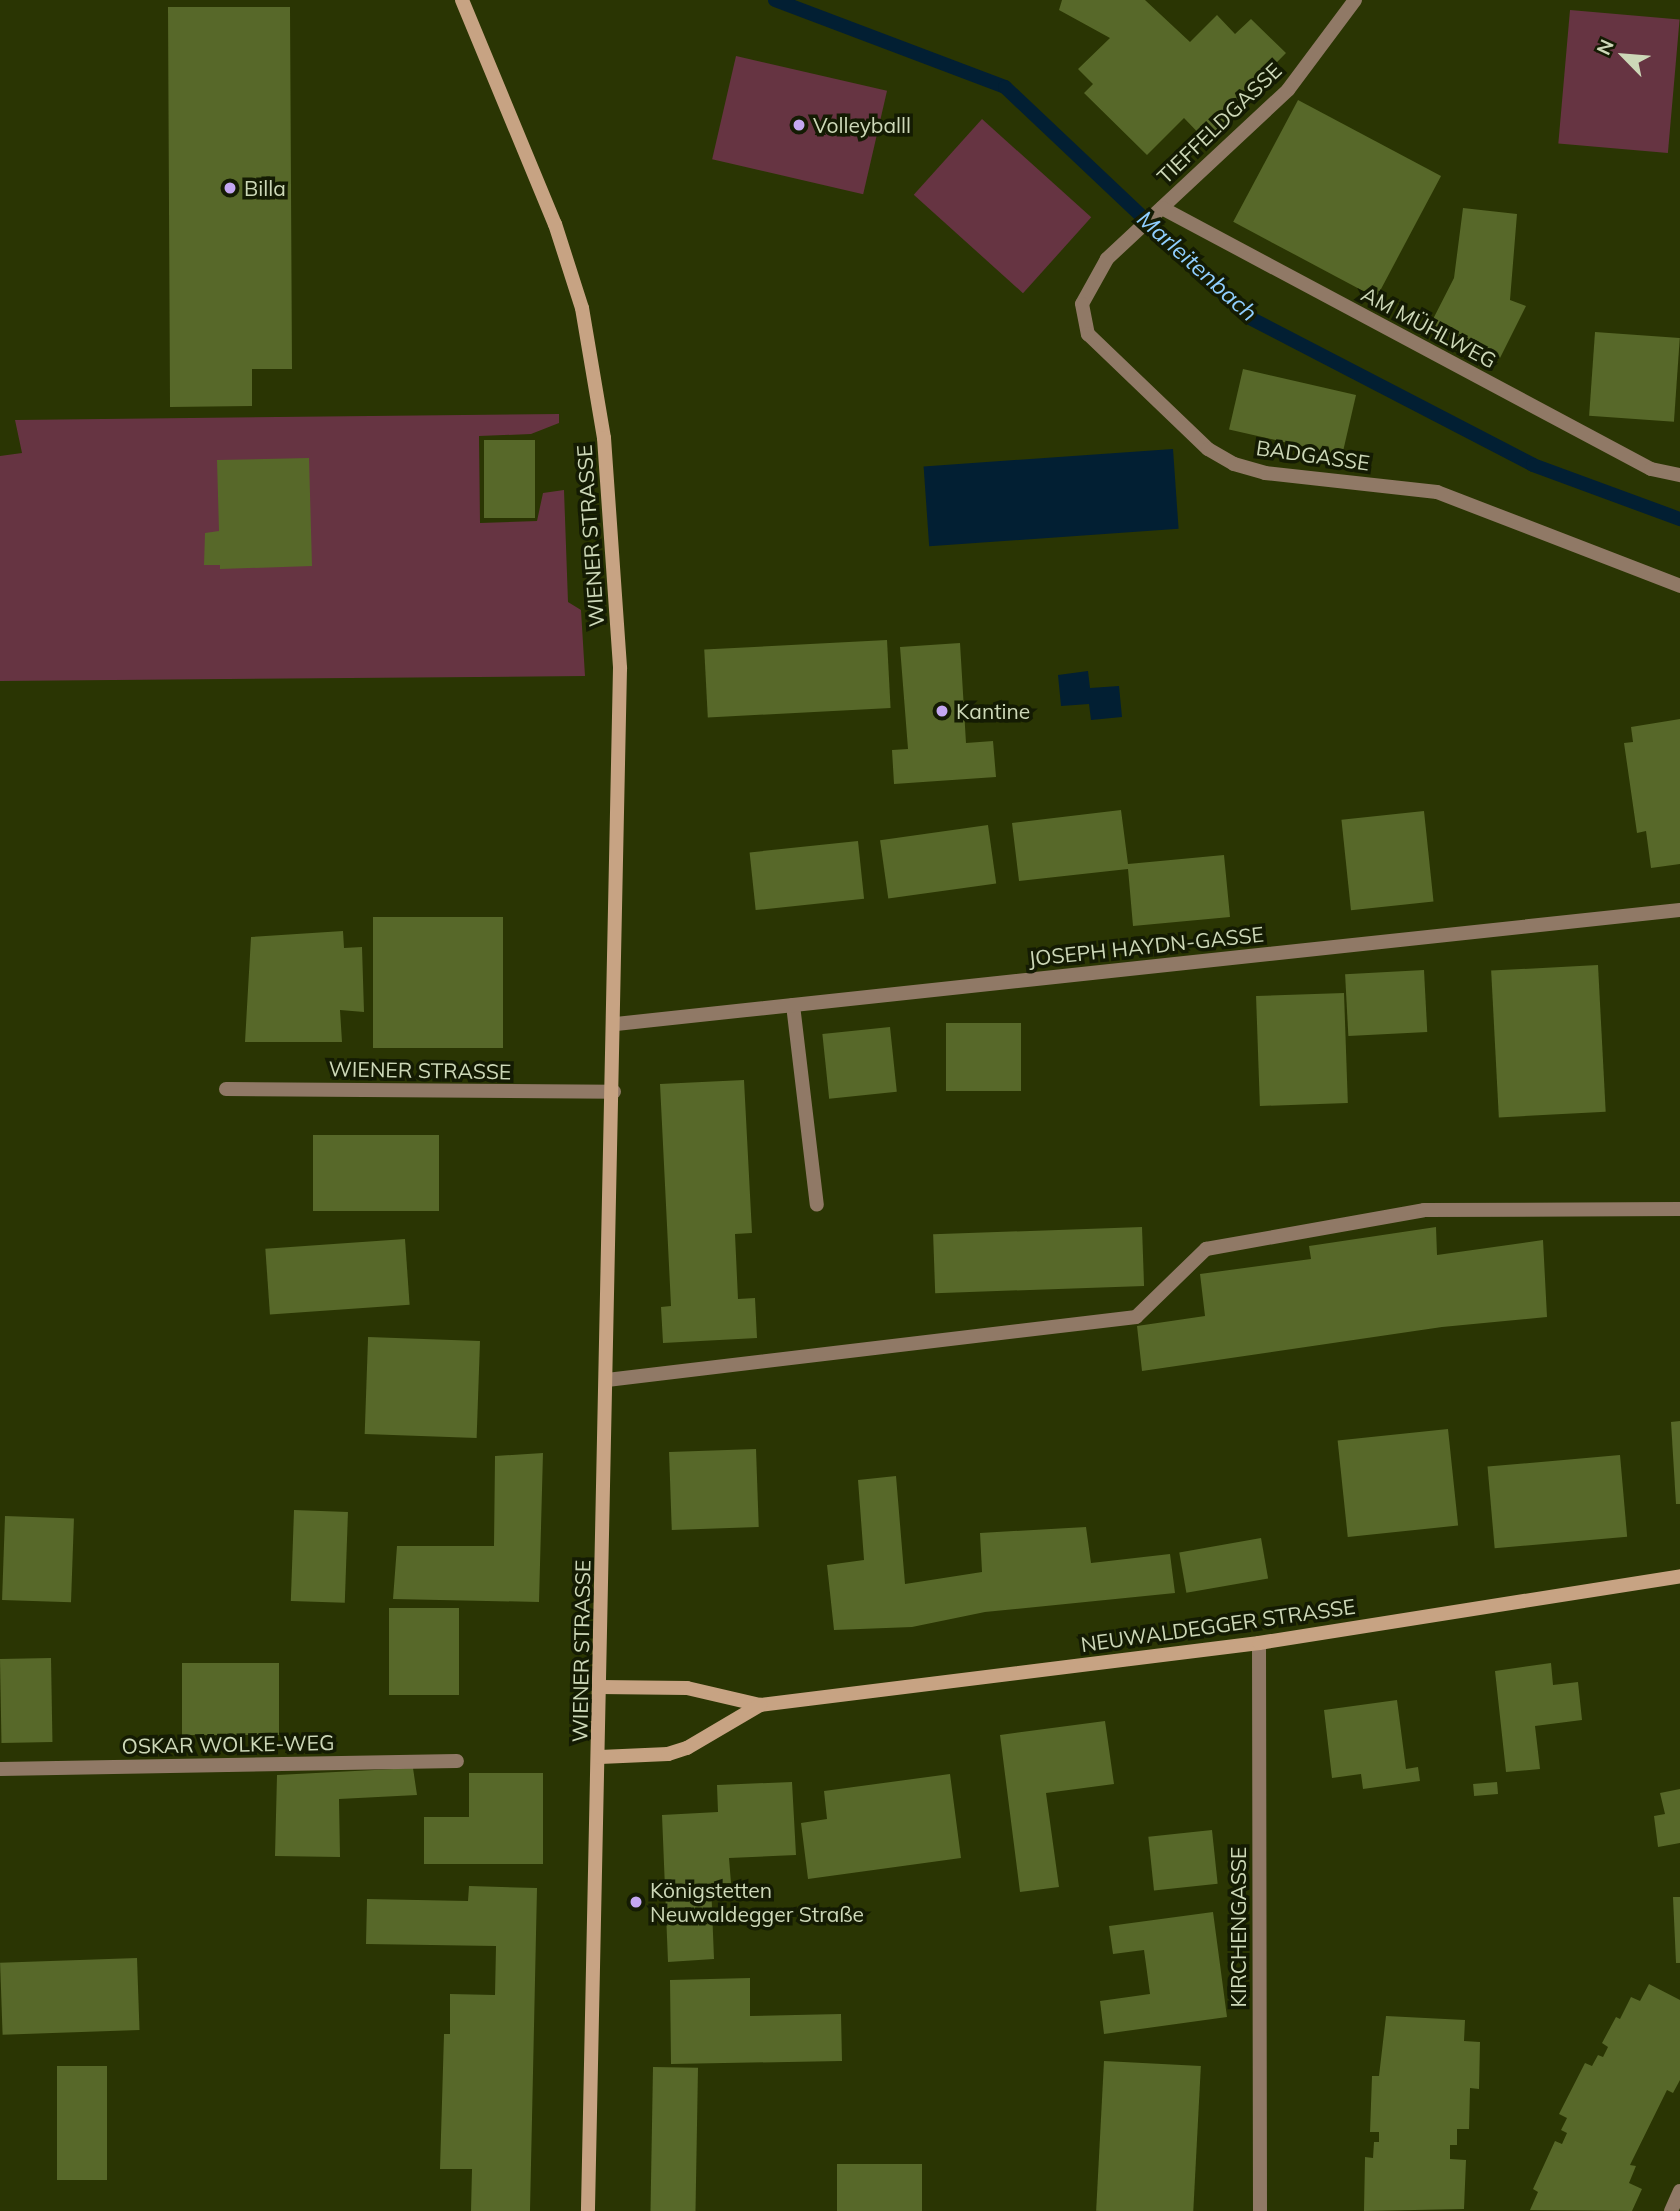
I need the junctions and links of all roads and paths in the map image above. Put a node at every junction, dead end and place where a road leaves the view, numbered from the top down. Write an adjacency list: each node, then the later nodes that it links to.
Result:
1 (462, 0): 8 (main road, WIENER STRASSE)
2 (1355, 0): 3 (street, TIEFFELDGASSE)
3 (1162, 208): 4 (street, AM MÜHLWEG); 5 (street, BADGASSE)
4 (1680, 475)
5 (1680, 586)
6 (1680, 910): 7 (street, JOSEPH HAYDN-GASSE)
7 (793, 1005): 8 (street, JOSEPH HAYDN-GASSE); 11 (street)
8 (616, 1024): 10 (main road, WIENER STRASSE)
9 (226, 1089): 10 (street, WIENER STRASSE)
10 (614, 1093): 13 (main road, WIENER STRASSE)
11 (817, 1205)
12 (1680, 1209): 13 (street)
13 (607, 1380): 16 (main road, WIENER STRASSE)
14 (1680, 1576): 15 (main road, NEUWALDEGGER STRASSE)
15 (1259, 1643): 17 (main road, NEUWALDEGGER STRASSE); 23 (street, KIRCHENGASSE)
16 (600, 1688): 17 (main road, NEUWALDEGGER STRASSE); 18 (main road, WIENER STRASSE)
17 (760, 1705): 18 (main road, NEUWALDEGGER STRASSE)
18 (600, 1757): 22 (main road, WIENER STRASSE)
19 (457, 1761): 20 (street, OSKAR WOLKE-WEG)
20 (0, 1769)
21 (1680, 2191): 24 (street)
22 (588, 2211)
23 (1260, 2211)
24 (1671, 2211)

